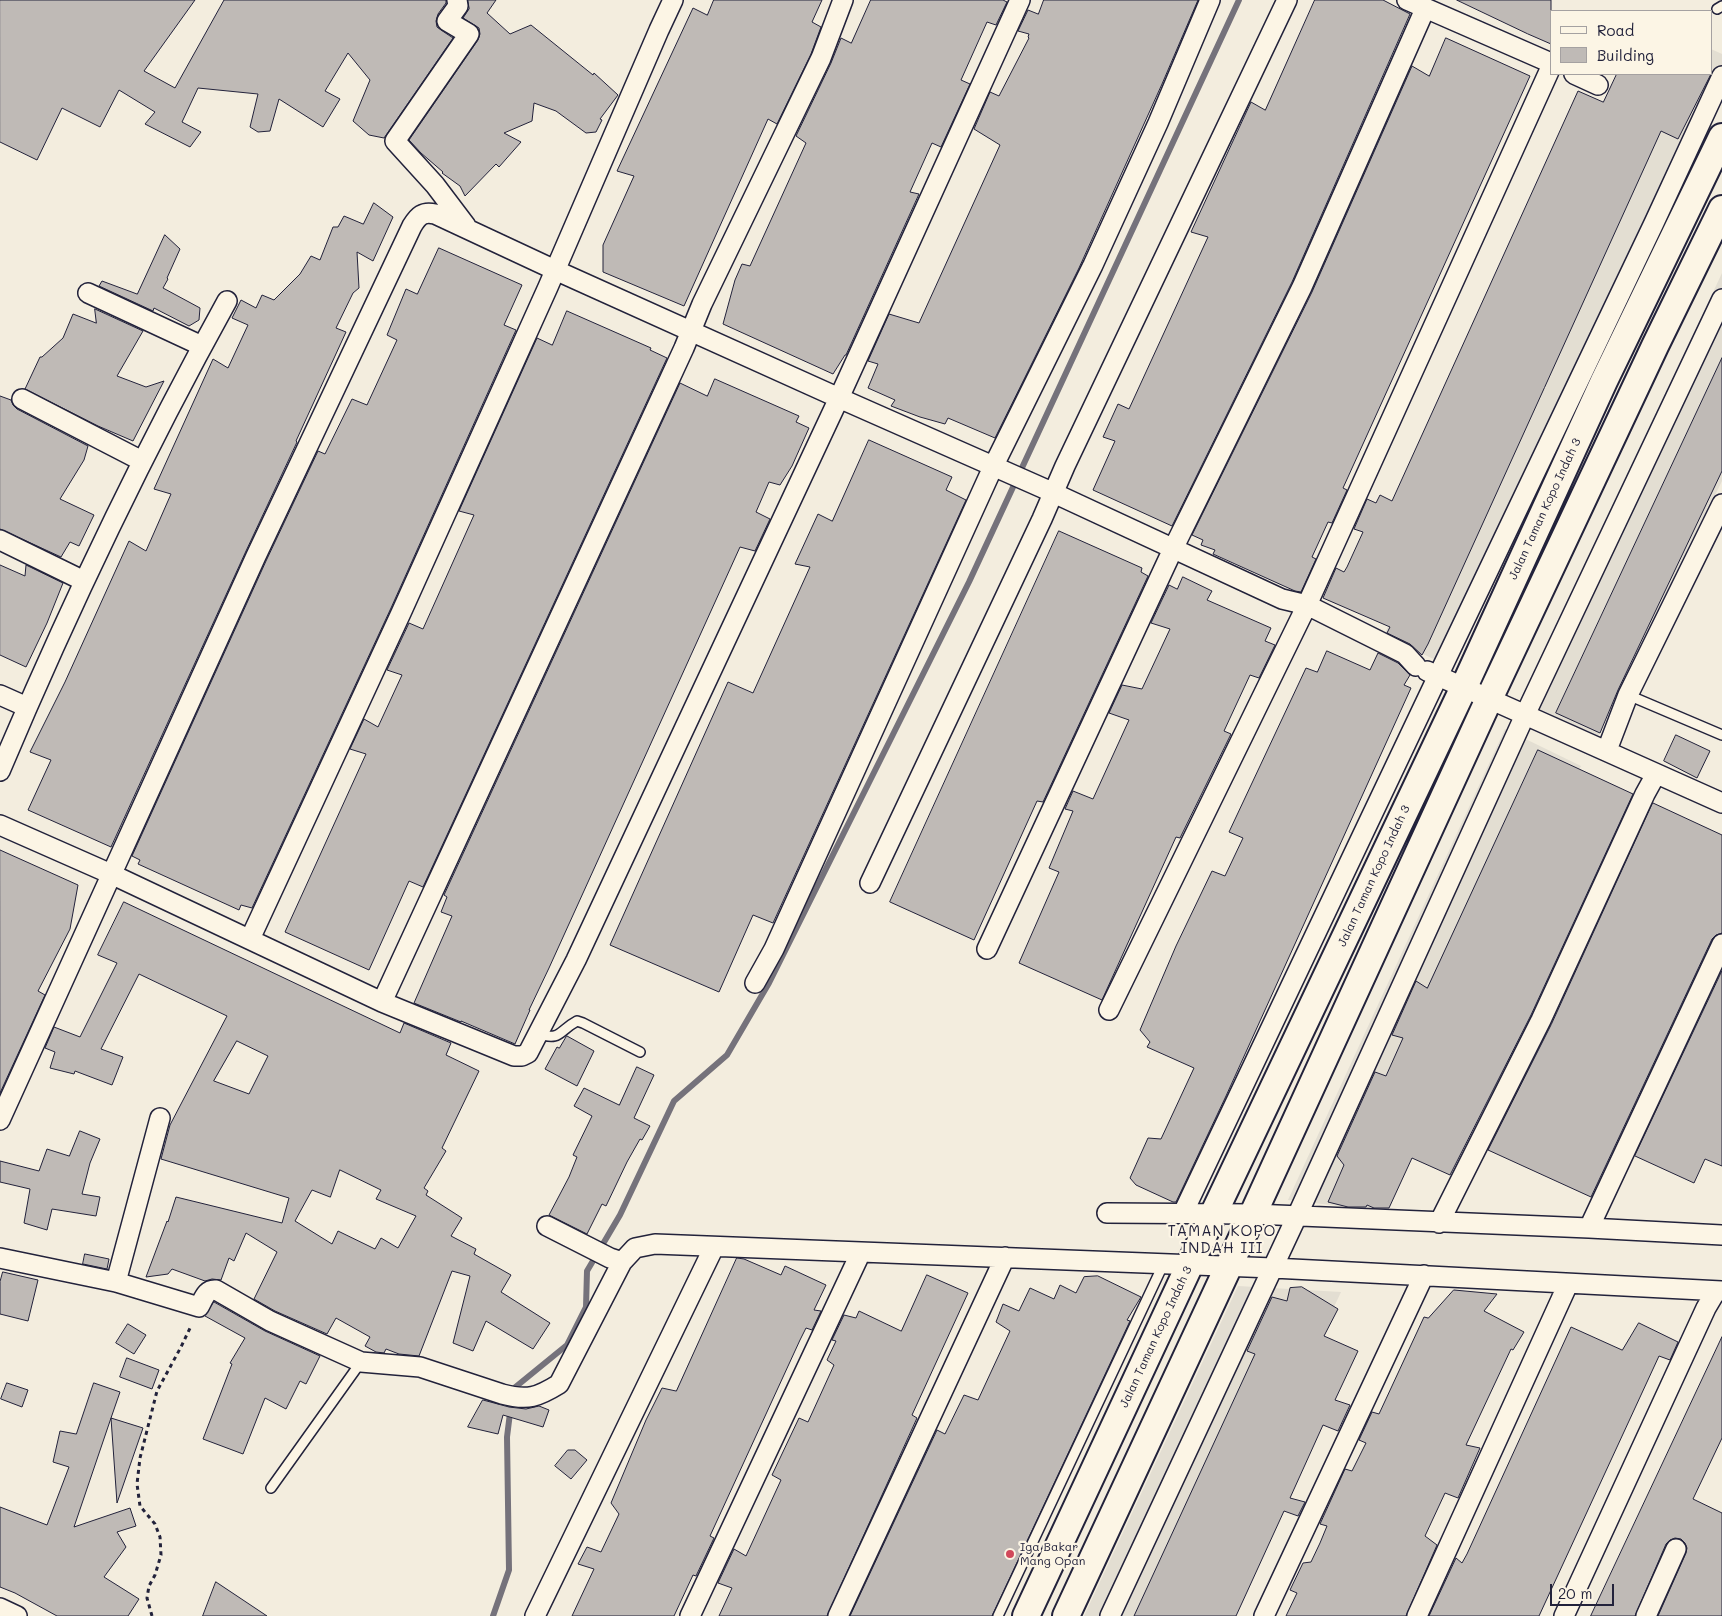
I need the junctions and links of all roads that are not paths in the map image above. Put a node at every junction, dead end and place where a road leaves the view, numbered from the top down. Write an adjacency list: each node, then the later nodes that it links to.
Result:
1 (458, 0): 17 (street)
2 (673, 0): 18 (street)
3 (843, 0): 22 (street)
4 (1020, 0): 25 (street)
5 (1210, 0): 28 (street)
6 (1287, 0): 29 (street)
7 (1407, 0): 8 (street)
8 (1425, 9): 9 (street); 32 (street)
9 (1550, 65)
10 (1550, 67): 34 (street)
11 (1576, 75): 13 (street)
12 (1722, 76): 24 (street)
13 (1598, 85)
14 (1722, 137): 15 (main road, Jalan Taman Kopo Indah 3)
15 (1691, 202): 16 (main road); 24 (main road, Jalan Taman Kopo Indah 3)
16 (1721, 211): 39 (main road)
17 (468, 229): 18 (street); 48 (street)
18 (555, 270): 22 (street); 50 (street)
19 (88, 293): 23 (street)
20 (1722, 299): 41 (street)
21 (227, 301): 23 (street)
22 (691, 331): 25 (street); 54 (street)
23 (202, 346): 27 (street)
24 (1594, 376): 35 (street); 36 (main road, Jalan Taman Kopo Indah 3)
25 (839, 398): 28 (street); 56 (street)
26 (22, 399): 27 (street)
27 (142, 461): 33 (street)
28 (998, 469): 29 (street); 53 (street)
29 (1049, 491): 32 (street); 49 (street)
30 (1722, 504): 38 (street)
31 (0, 540): 33 (street)
32 (1172, 549): 34 (street); 52 (street)
33 (84, 581): 40 (street)
34 (1304, 611): 35 (street); 55 (street)
35 (1438, 676): 36 (street); 61 (street)
36 (1464, 687): 39 (street); 63 (main road, Jalan Taman Kopo Indah 3)
37 (0, 694): 40 (street)
38 (1628, 694): 42 (lane); 43 (street)
39 (1489, 699): 41 (street); 62 (main road)
40 (27, 706): 44 (street)
41 (1525, 715): 43 (street); 64 (street)
42 (1722, 735)
43 (1606, 750): 45 (street)
44 (0, 771)
45 (1656, 774): 46 (street); 65 (street)
46 (1722, 803)
47 (0, 825): 48 (street)
48 (111, 874): 50 (street); 59 (street)
49 (870, 883)
50 (250, 939): 54 (street)
51 (1722, 944): 67 (street)
52 (987, 949)
53 (754, 983)
54 (382, 1002): 56 (street)
55 (1109, 1010)
56 (538, 1034): 57 (lane)
57 (640, 1052)
58 (160, 1118): 79 (street)
59 (0, 1120)
60 (1108, 1213): 61 (street)
61 (1183, 1214): 63 (street)
62 (1253, 1214): 63 (street); 64 (street); 76 (main road)
63 (1212, 1215): 75 (main road, Jalan Taman Kopo Indah 3)
64 (1297, 1216): 65 (street); 77 (street)
65 (1440, 1223): 67 (street)
66 (547, 1226): 73 (street)
67 (1589, 1228): 68 (street)
68 (1722, 1235)
69 (714, 1247): 70 (street); 73 (street); 87 (street)
70 (861, 1252): 71 (street); 88 (street)
71 (1005, 1257): 74 (street); 89 (street)
72 (0, 1258): 79 (street)
73 (616, 1260): 82 (street)
74 (1163, 1265): 75 (street); 90 (lane)
75 (1189, 1266): 76 (street); 91 (main road, Jalan Taman Kopo Indah 3)
76 (1228, 1266): 77 (street); 92 (main road)
77 (1273, 1268): 78 (street); 93 (street)
78 (1424, 1275): 80 (street); 94 (street)
79 (116, 1282): 82 (street)
80 (1568, 1284): 81 (street); 95 (street)
81 (1719, 1291): 96 (street)
82 (361, 1362): 83 (lane)
83 (272, 1488)
84 (1676, 1549): 97 (street)
85 (0, 1608): 86 (street)
86 (17, 1616)
87 (535, 1616)
88 (690, 1616)
89 (838, 1616)
90 (998, 1616)
91 (1026, 1616)
92 (1066, 1616)
93 (1110, 1616)
94 (1264, 1616)
95 (1417, 1616)
96 (1564, 1616)
97 (1646, 1616)

